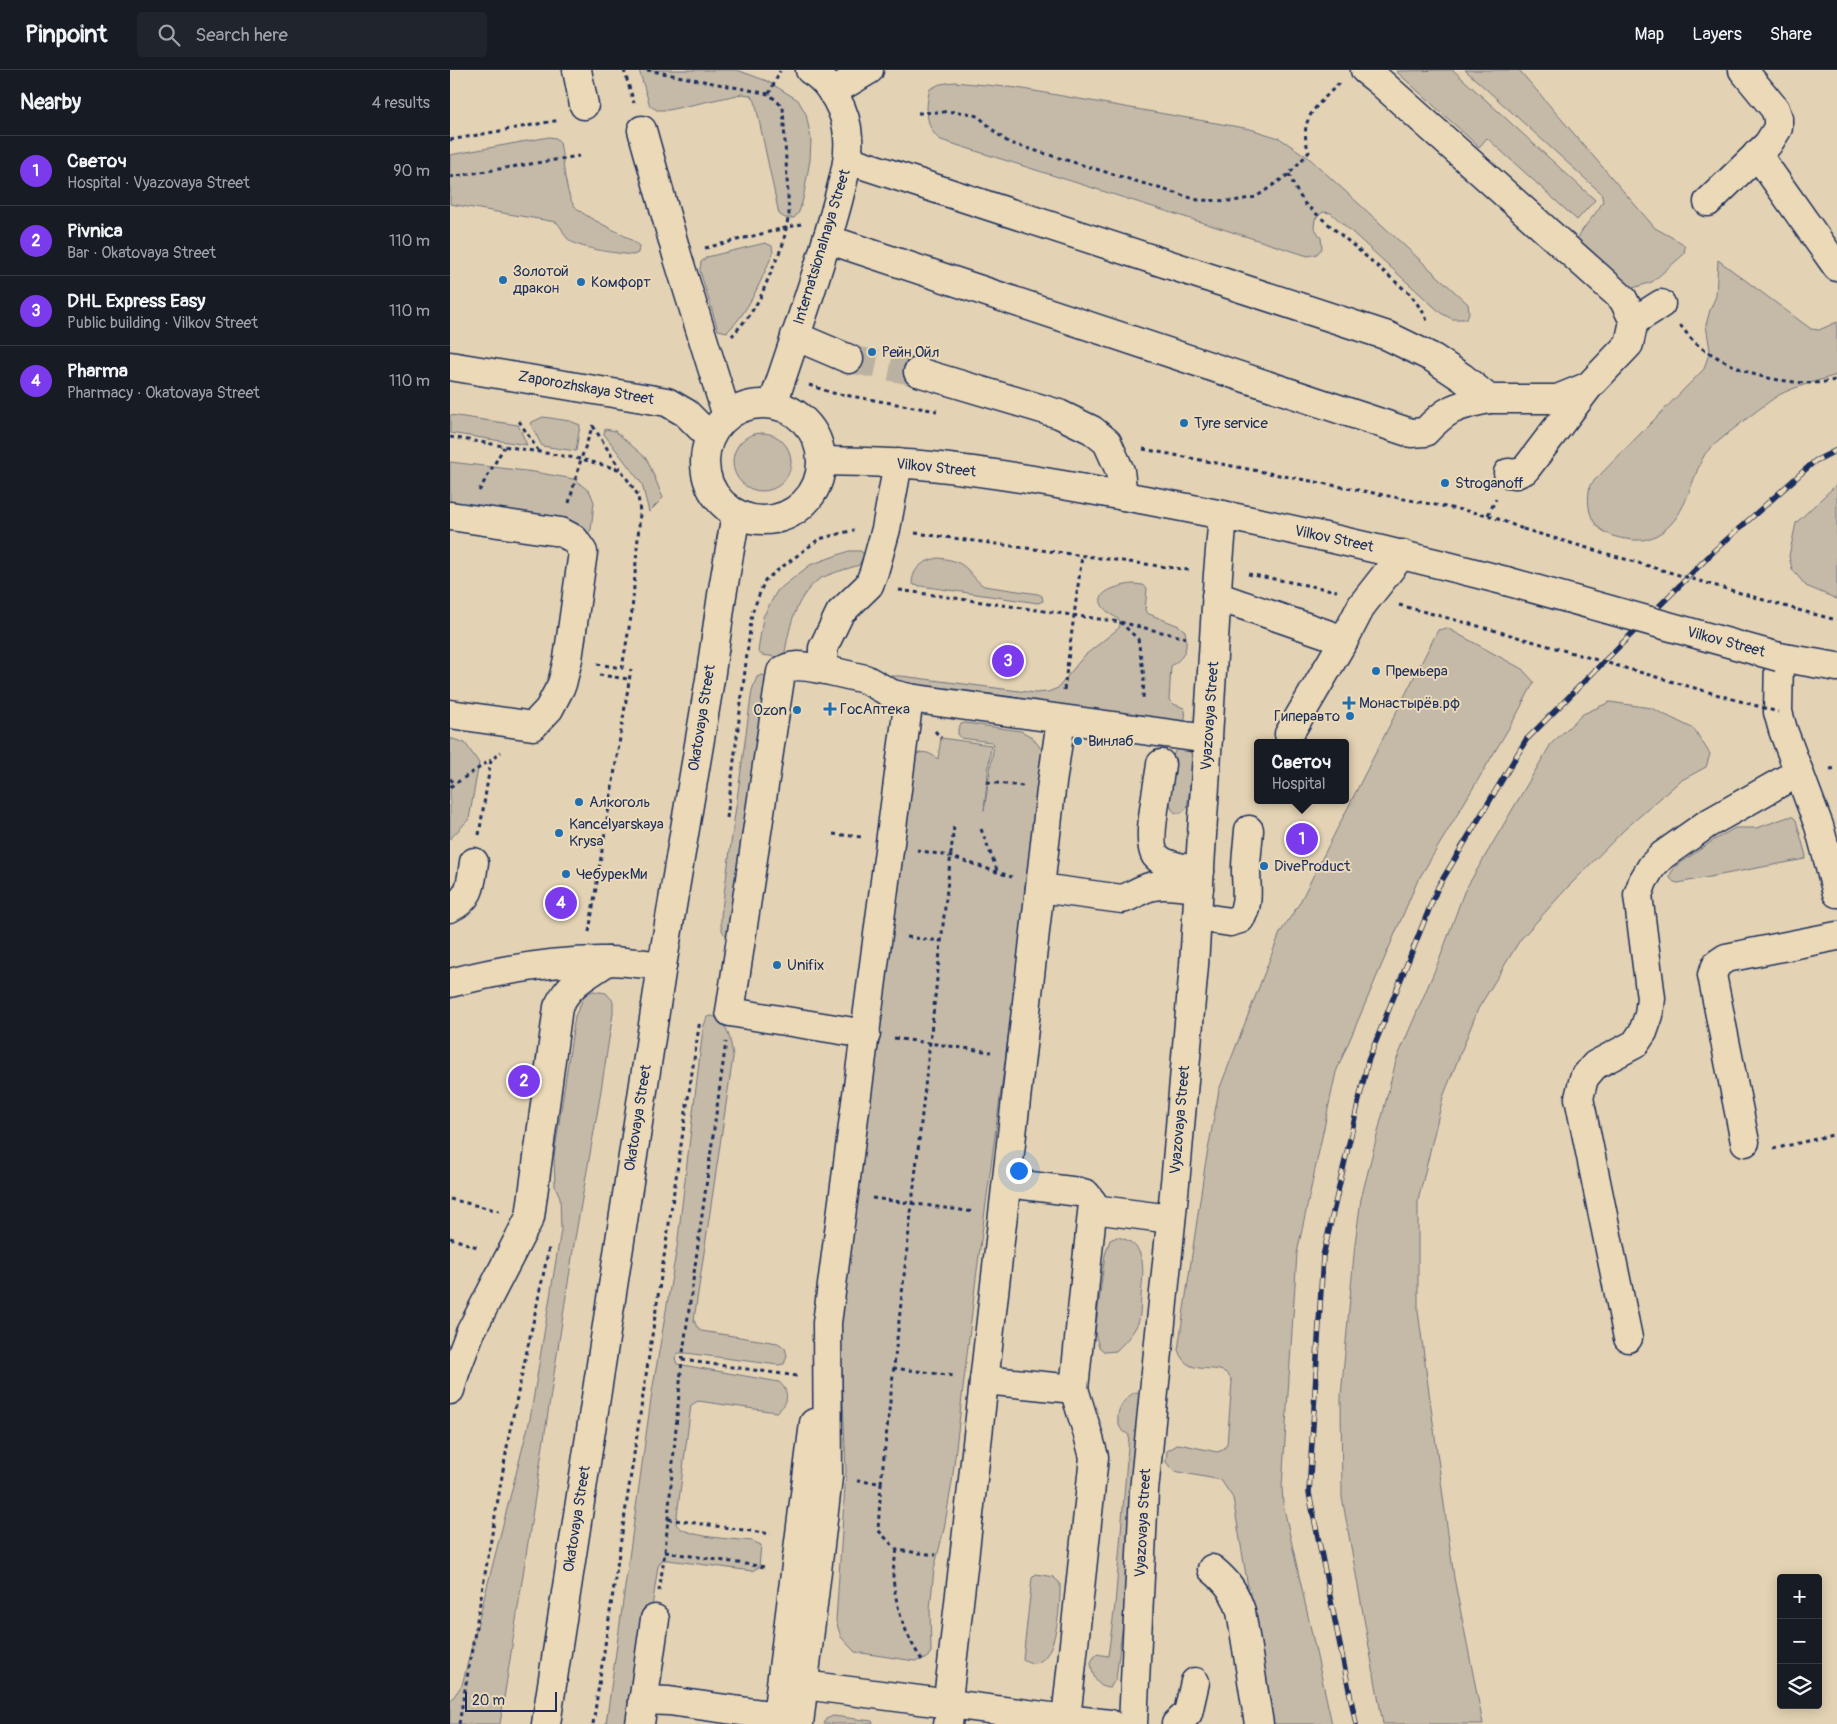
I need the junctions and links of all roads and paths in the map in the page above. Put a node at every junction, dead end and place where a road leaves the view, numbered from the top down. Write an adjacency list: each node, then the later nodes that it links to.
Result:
1 (576, 70): 11 (main road)
2 (624, 70): 13 (path)
3 (647, 70): 10 (path)
4 (780, 70): 10 (path)
5 (810, 70): 9 (main road, Internatsionalnaya Street)
6 (870, 70): 9 (main road)
7 (1743, 70): 15 (main road)
8 (1355, 73): 18 (path); 26 (main road)
9 (832, 92): 17 (main road, Internatsionalnaya Street)
10 (769, 94): 21 (path)
11 (584, 105): 14 (path)
12 (918, 114): 18 (path)
13 (638, 119): 23 (main road)
14 (450, 140)
15 (1757, 154): 20 (main road); 24 (main road)
16 (579, 156): 19 (path)
17 (848, 160): 22 (main road, Internatsionalnaya Street); 29 (main road)
18 (1290, 174): 29 (path)
19 (450, 177)
20 (1708, 202)
21 (787, 227): 23 (path); 28 (path)
22 (827, 238): 27 (main road, Internatsionalnaya Street); 36 (main road)
23 (677, 255): 28 (main road)
24 (1837, 266)
25 (1661, 304): 26 (main road); 34 (path)
26 (1634, 321): 35 (main road)
27 (795, 336): 30 (main road); 33 (main road, Internatsionalnaya Street)
28 (707, 349): 39 (main road)
29 (1433, 358): 36 (main road)
30 (849, 360)
31 (450, 366): 41 (main road, Zaporozhskaya Street)
32 (918, 372): 42 (main road)
33 (782, 376): 37 (main road, Internatsionalnaya Street); 38 (path)
34 (1837, 379)
35 (1589, 386): 36 (main road); 48 (main road)
36 (1489, 399)
37 (773, 404): 39 (main road); 45 (main road)
38 (939, 411)
39 (727, 416): 41 (main road)
40 (519, 421): 44 (path)
41 (709, 436): 51 (main road)
42 (1107, 442): 49 (main road); 53 (path)
43 (504, 447): 54 (path)
44 (539, 453)
45 (822, 462): 46 (main road, Vilkov Street); 51 (main road)
46 (898, 463): 49 (main road, Vilkov Street); 55 (main road)
47 (621, 470): 56 (path)
48 (1508, 473)
49 (1123, 496): 52 (main road, Vilkov Street)
50 (1496, 498): 53 (path)
51 (736, 514): 111 (main road, Okatovaya Street)
52 (1223, 515): 57 (main road, Vilkov Street); 60 (main road, Vyazovaya Street)
53 (1488, 515): 62 (path, bridge)
54 (456, 517): 56 (main road)
55 (886, 529): 59 (main road); 92 (path)
56 (561, 532): 80 (main road)
57 (1402, 554): 65 (main road); 67 (main road, Vilkov Street, bridge)
58 (1082, 556): 61 (path)
59 (869, 585): 61 (path); 72 (main road)
60 (1216, 596): 65 (main road); 66 (main road, Vyazovaya Street)
61 (1074, 615): 63 (path); 75 (path)
62 (1837, 620)
63 (1120, 622): 66 (path); 81 (path)
64 (1493, 630): 77 (path, bridge)
65 (1344, 640): 82 (main road)
66 (1214, 646): 83 (main road, Vyazovaya Street)
67 (1779, 657): 69 (main road, Vilkov Street); 77 (main road)
68 (600, 664): 70 (path)
69 (1837, 667)
70 (622, 668)
71 (631, 669): 74 (path)
72 (826, 670): 76 (main road); 113 (main road)
73 (599, 675): 74 (path)
74 (629, 679): 110 (path)
75 (1065, 686)
76 (909, 698): 79 (main road); 115 (main road)
77 (1778, 712): 86 (main road)
78 (450, 714): 80 (main road)
79 (1061, 720): 81 (main road); 103 (main road)
80 (532, 726): 84 (path)
81 (1140, 730): 83 (main road)
82 (1289, 734)
83 (1208, 739): 102 (main road, Vyazovaya Street)
84 (491, 760): 89 (path); 100 (path)
85 (1161, 764): 102 (main road)
86 (1799, 772): 101 (main road); 130 (main road)
87 (450, 779): 89 (path)
88 (987, 782): 90 (path)
89 (456, 784): 91 (path)
90 (1011, 784)
91 (450, 787)
92 (726, 820)
93 (954, 826): 99 (path)
94 (981, 829): 99 (path)
95 (1249, 830): 106 (main road)
96 (833, 834): 97 (path)
97 (863, 837)
98 (925, 852): 99 (path)
99 (950, 856): 109 (path)
100 (474, 862): 105 (main road)
101 (1833, 862): 104 (main road)
102 (1200, 879): 103 (main road); 106 (main road, Vyazovaya Street)
103 (1040, 888): 121 (main road)
104 (1837, 893)
105 (450, 908)
106 (1198, 917): 128 (main road, Vyazovaya Street)
107 (1837, 936): 120 (main road)
108 (908, 937): 109 (path)
109 (941, 940): 117 (path)
110 (596, 961): 111 (main road); 112 (main road); 127 (main road)
111 (662, 966): 154 (main road, Okatovaya Street)
112 (450, 983)
113 (730, 1012): 115 (main road); 131 (path)
114 (701, 1017): 155 (path)
115 (866, 1034): 129 (main road)
116 (913, 1041): 117 (path)
117 (930, 1043): 118 (path); 124 (path)
118 (983, 1051)
119 (1837, 1134): 120 (path)
120 (1745, 1142)
121 (1007, 1183): 125 (main road); 134 (main road)
122 (864, 1196): 124 (path)
123 (450, 1199): 127 (path)
124 (911, 1203): 126 (path); 132 (path)
125 (1093, 1209): 128 (main road); 135 (main road)
126 (972, 1212)
127 (530, 1217): 136 (main road); 153 (path)
128 (1171, 1219): 157 (main road, Vyazovaya Street)
129 (828, 1323): 133 (main road); 147 (main road)
130 (1628, 1338)
131 (682, 1360): 133 (path); 139 (path)
132 (893, 1368): 134 (path); 138 (path)
133 (820, 1379): 140 (main road)
134 (984, 1380): 135 (main road); 149 (main road)
135 (1074, 1389): 151 (main road)
136 (450, 1390)
137 (864, 1481): 138 (path)
138 (881, 1483): 141 (path)
139 (668, 1519): 140 (path); 142 (path)
140 (798, 1538): 145 (main road)
141 (897, 1550): 143 (path); 149 (path)
142 (665, 1552): 145 (path); 146 (path)
143 (933, 1554)
144 (1212, 1570): 159 (main road)
145 (794, 1572): 147 (main road)
146 (655, 1619): 150 (main road)
147 (798, 1673): 149 (main road); 152 (main road)
148 (1195, 1682): 158 (main road)
149 (949, 1706): 151 (main road)
150 (642, 1712): 152 (main road)
151 (1066, 1719): 156 (main road)
152 (784, 1721)
153 (459, 1724)
154 (546, 1724)
155 (593, 1724)
156 (1110, 1724)
157 (1133, 1724)
158 (1176, 1724)
159 (1259, 1724)

